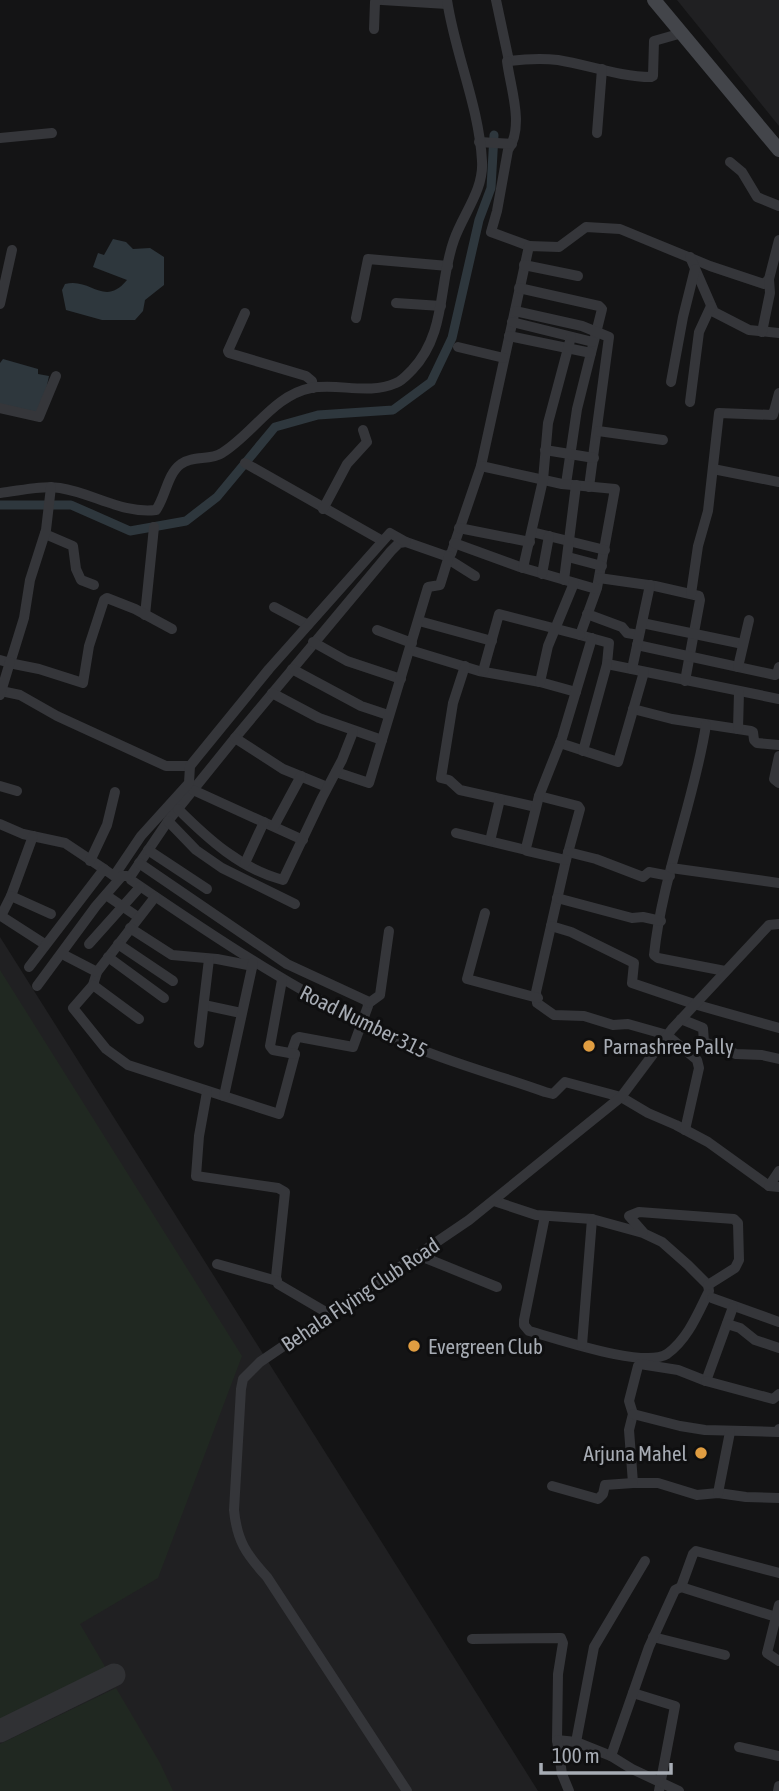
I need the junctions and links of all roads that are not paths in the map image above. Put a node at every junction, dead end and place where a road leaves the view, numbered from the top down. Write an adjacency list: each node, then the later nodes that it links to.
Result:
1 (380, 0): 4 (street); 5 (street)
2 (496, 0): 7 (street)
3 (654, 0): 6 (street)
4 (447, 2): 12 (street)
5 (374, 29)
6 (682, 33): 8 (street); 14 (street)
7 (507, 61): 8 (street); 13 (street)
8 (602, 69): 10 (street)
9 (52, 133): 11 (street)
10 (597, 133)
11 (0, 138)
12 (479, 142): 13 (street); 22 (street)
13 (512, 144): 18 (street)
14 (779, 150)
15 (730, 162): 16 (street)
16 (779, 206)
17 (779, 240): 25 (street)
18 (529, 246): 20 (street); 21 (street)
19 (7, 255): 28 (street)
20 (690, 257): 23 (street); 25 (street)
21 (524, 265): 24 (street); 26 (street)
22 (447, 266): 29 (street); 33 (street)
23 (695, 269): 30 (street); 42 (street)
24 (578, 276)
25 (769, 279): 34 (street)
26 (519, 288): 32 (street); 38 (street)
27 (396, 303): 29 (street)
28 (0, 304)
29 (441, 306): 43 (street)
30 (710, 306): 34 (street); 45 (street)
31 (244, 313): 43 (street)
32 (513, 316): 36 (street); 37 (street); 38 (street)
33 (356, 318)
34 (762, 332): 35 (street)
35 (779, 333)
36 (509, 336): 37 (street); 40 (street)
37 (570, 342): 38 (street); 50 (street)
38 (593, 342): 48 (street); 51 (street)
39 (458, 347): 40 (street)
40 (504, 358): 54 (street)
41 (56, 376): 46 (street)
42 (671, 382)
43 (313, 387): 60 (street)
44 (779, 393): 55 (street)
45 (690, 402)
46 (0, 408)
47 (363, 430): 62 (street)
48 (598, 430): 49 (street); 52 (street)
49 (663, 440)
50 (545, 450): 51 (street); 56 (street)
51 (570, 455): 52 (street); 58 (street)
52 (594, 458): 59 (street)
53 (245, 463): 62 (street)
54 (481, 466): 56 (street); 64 (street)
55 (713, 469): 57 (street); 82 (street)
56 (542, 480): 58 (street); 67 (street)
57 (779, 482)
58 (571, 485): 59 (street); 70 (street)
59 (589, 486): 72 (street)
60 (51, 489): 61 (street); 65 (street)
61 (0, 493)
62 (323, 509): 69 (street)
63 (154, 527): 85 (street)
64 (459, 528): 67 (street); 71 (street)
65 (45, 534): 80 (street); 102 (street)
66 (549, 536): 67 (street); 70 (street); 76 (street)
67 (531, 537): 75 (street)
68 (401, 538): 69 (street); 73 (street); 98 (street)
69 (381, 540): 89 (street)
70 (569, 541): 72 (street); 74 (street)
71 (454, 543): 73 (street); 75 (street)
72 (605, 550): 78 (street)
73 (449, 557): 77 (street); 87 (street)
74 (568, 557): 78 (street); 79 (street)
75 (523, 568): 76 (street)
76 (542, 574): 79 (street)
77 (475, 576)
78 (599, 578): 79 (street); 81 (street); 84 (street)
79 (569, 581): 91 (street)
80 (94, 585)
81 (650, 585): 82 (street); 88 (street)
82 (691, 594): 93 (street)
83 (274, 607): 89 (street)
84 (587, 614): 94 (street); 96 (street)
85 (145, 615): 90 (street); 102 (street)
86 (749, 620): 99 (street)
87 (419, 621): 97 (street); 100 (street)
88 (642, 623): 93 (street); 96 (street)
89 (308, 625): 129 (street)
90 (172, 629)
91 (554, 629): 94 (street); 97 (street); 112 (street)
92 (377, 630): 100 (street)
93 (695, 634): 99 (street); 101 (street)
94 (580, 635): 95 (street)
95 (592, 638): 103 (street); 113 (street)
96 (638, 640): 101 (street); 109 (street)
97 (492, 641): 108 (street)
98 (313, 642): 107 (street); 110 (street)
99 (743, 645): 105 (street)
100 (411, 646): 104 (street); 110 (street)
101 (690, 657): 105 (street); 111 (street)
102 (6, 662): 115 (street)
103 (607, 664): 109 (street); 127 (street)
104 (465, 666): 108 (street); 138 (street)
105 (738, 667): 106 (street)
106 (779, 667)
107 (292, 669): 116 (street); 119 (street)
108 (483, 671): 112 (street)
109 (638, 671): 111 (street); 118 (street)
110 (401, 679): 119 (street)
111 (685, 681): 114 (street)
112 (540, 682): 113 (street)
113 (576, 692): 125 (street)
114 (739, 692): 117 (street); 121 (street)
115 (1, 693): 129 (street)
116 (272, 693): 122 (street); 123 (street)
117 (779, 699)
118 (633, 709): 120 (street); 127 (street)
119 (388, 715): 124 (street)
120 (706, 724): 121 (street); 155 (street)
121 (738, 729): 126 (street)
122 (353, 732): 124 (street); 130 (street)
123 (235, 737): 131 (street); 135 (street)
124 (382, 740): 130 (street)
125 (560, 743): 127 (street); 139 (street)
126 (779, 745)
127 (583, 751)
128 (779, 756): 132 (street)
129 (190, 766): 153 (street)
130 (336, 772): 134 (street)
131 (301, 776): 134 (street); 143 (street)
132 (779, 783)
133 (0, 786): 136 (street)
134 (327, 788): 146 (street)
135 (193, 790): 140 (street); 143 (street)
136 (17, 791)
137 (115, 792): 151 (street)
138 (500, 799): 139 (street); 147 (street)
139 (538, 801): 149 (street); 150 (street)
140 (178, 808): 141 (street); 152 (street)
141 (168, 821): 148 (street); 165 (street)
142 (0, 824): 145 (street)
143 (269, 824): 146 (street); 152 (street)
144 (456, 833): 147 (street)
145 (33, 836): 151 (street); 161 (street)
146 (303, 839): 152 (street)
147 (490, 841): 149 (street)
148 (148, 850): 154 (street); 159 (street)
149 (526, 850): 150 (street)
150 (567, 856): 155 (street); 164 (street)
151 (90, 861): 153 (street)
152 (245, 863)
153 (104, 869): 183 (street)
154 (134, 871): 157 (street); 158 (street, Road Number 315); 193 (street)
155 (671, 872): 156 (street); 171 (street)
156 (779, 883)
157 (115, 885): 160 (street); 162 (street)
158 (140, 887): 162 (street); 163 (street, Road Number 315)
159 (207, 889)
160 (106, 895): 166 (street); 189 (street)
161 (11, 896): 169 (street); 176 (street)
162 (131, 897): 166 (street); 167 (street)
163 (155, 897): 167 (street); 182 (street, Road Number 315)
164 (557, 898): 171 (street); 173 (street)
165 (295, 904)
166 (123, 906): 170 (street); 177 (street)
167 (146, 908): 170 (street)
168 (485, 913): 191 (street)
169 (51, 914)
170 (138, 917): 174 (street)
171 (661, 921): 184 (street)
172 (779, 924): 184 (street, Behala Flying Club Road)
173 (551, 926): 191 (street); 194 (street)
174 (130, 928): 178 (street); 181 (street)
175 (389, 931): 193 (street)
176 (43, 943)
177 (89, 944)
178 (118, 944): 180 (street); 187 (street)
179 (66, 956): 185 (street)
180 (108, 957): 185 (street); 190 (street)
181 (209, 959): 182 (street); 192 (street)
182 (253, 965): 186 (street, Road Number 315); 195 (street)
183 (29, 967)
184 (725, 971): 194 (street, Behala Flying Club Road)
185 (97, 972): 188 (street)
186 (282, 980): 198 (street, Road Number 315); 202 (street)
187 (173, 981)
188 (93, 985): 196 (street); 204 (street)
189 (37, 986)
190 (164, 998)
191 (538, 998): 200 (street)
192 (204, 1004): 195 (street); 201 (street)
193 (368, 1004): 198 (street)
194 (694, 1004): 197 (street, Behala Flying Club Road); 199 (street)
195 (241, 1013): 205 (street)
196 (139, 1019)
197 (681, 1019): 200 (street, Behala Flying Club Road); 203 (street)
198 (363, 1020): 202 (street); 206 (street, Road Number 315)
199 (779, 1028)
200 (667, 1035): 206 (street, Behala Flying Club Road); 207 (street)
201 (199, 1043)
202 (290, 1053): 205 (street)
203 (779, 1059)
204 (208, 1092): 205 (street); 216 (street)
205 (223, 1096)
206 (621, 1097): 207 (street); 210 (street, Behala Flying Club Road)
207 (685, 1129): 209 (street)
208 (779, 1171): 209 (street)
209 (774, 1186)
210 (494, 1201): 211 (street); 214 (street, Behala Flying Club Road)
211 (545, 1216): 212 (street); 224 (street)
212 (592, 1219): 213 (street); 224 (street)
213 (643, 1233): 217 (street); 217 (street)
214 (418, 1255): 218 (street); 221 (street, Behala Flying Club Road)
215 (217, 1264): 216 (street)
216 (277, 1281): 221 (street)
217 (708, 1285): 224 (street)
218 (497, 1287)
219 (712, 1298): 220 (street)
220 (733, 1307): 222 (street); 223 (street)
221 (331, 1315): 253 (street, Behala Flying Club Road)
222 (779, 1322)
223 (727, 1324): 225 (street); 226 (street)
224 (582, 1345)
225 (779, 1348)
226 (706, 1381): 227 (street); 229 (street)
227 (776, 1396): 228 (street)
228 (779, 1409)
229 (632, 1414): 231 (street); 232 (street)
230 (779, 1429): 231 (street)
231 (730, 1432): 234 (street)
232 (633, 1483): 233 (street); 234 (street)
233 (552, 1486)
234 (718, 1493): 235 (street)
235 (779, 1498)
236 (645, 1561): 247 (street)
237 (779, 1573): 238 (street)
238 (681, 1587): 240 (street); 241 (street)
239 (779, 1605): 240 (street)
240 (776, 1618): 244 (street)
241 (653, 1637): 243 (street); 245 (street)
242 (472, 1639): 246 (street)
243 (725, 1655)
244 (779, 1661)
245 (633, 1693): 249 (street); 252 (street)
246 (557, 1740): 247 (street); 254 (street)
247 (576, 1742): 249 (street)
248 (739, 1747): 250 (street)
249 (611, 1756): 252 (street)
250 (779, 1756)
251 (779, 1786): 256 (street)
252 (660, 1787): 255 (street)
253 (407, 1791)
254 (569, 1791)
255 (679, 1791)
256 (778, 1791)

